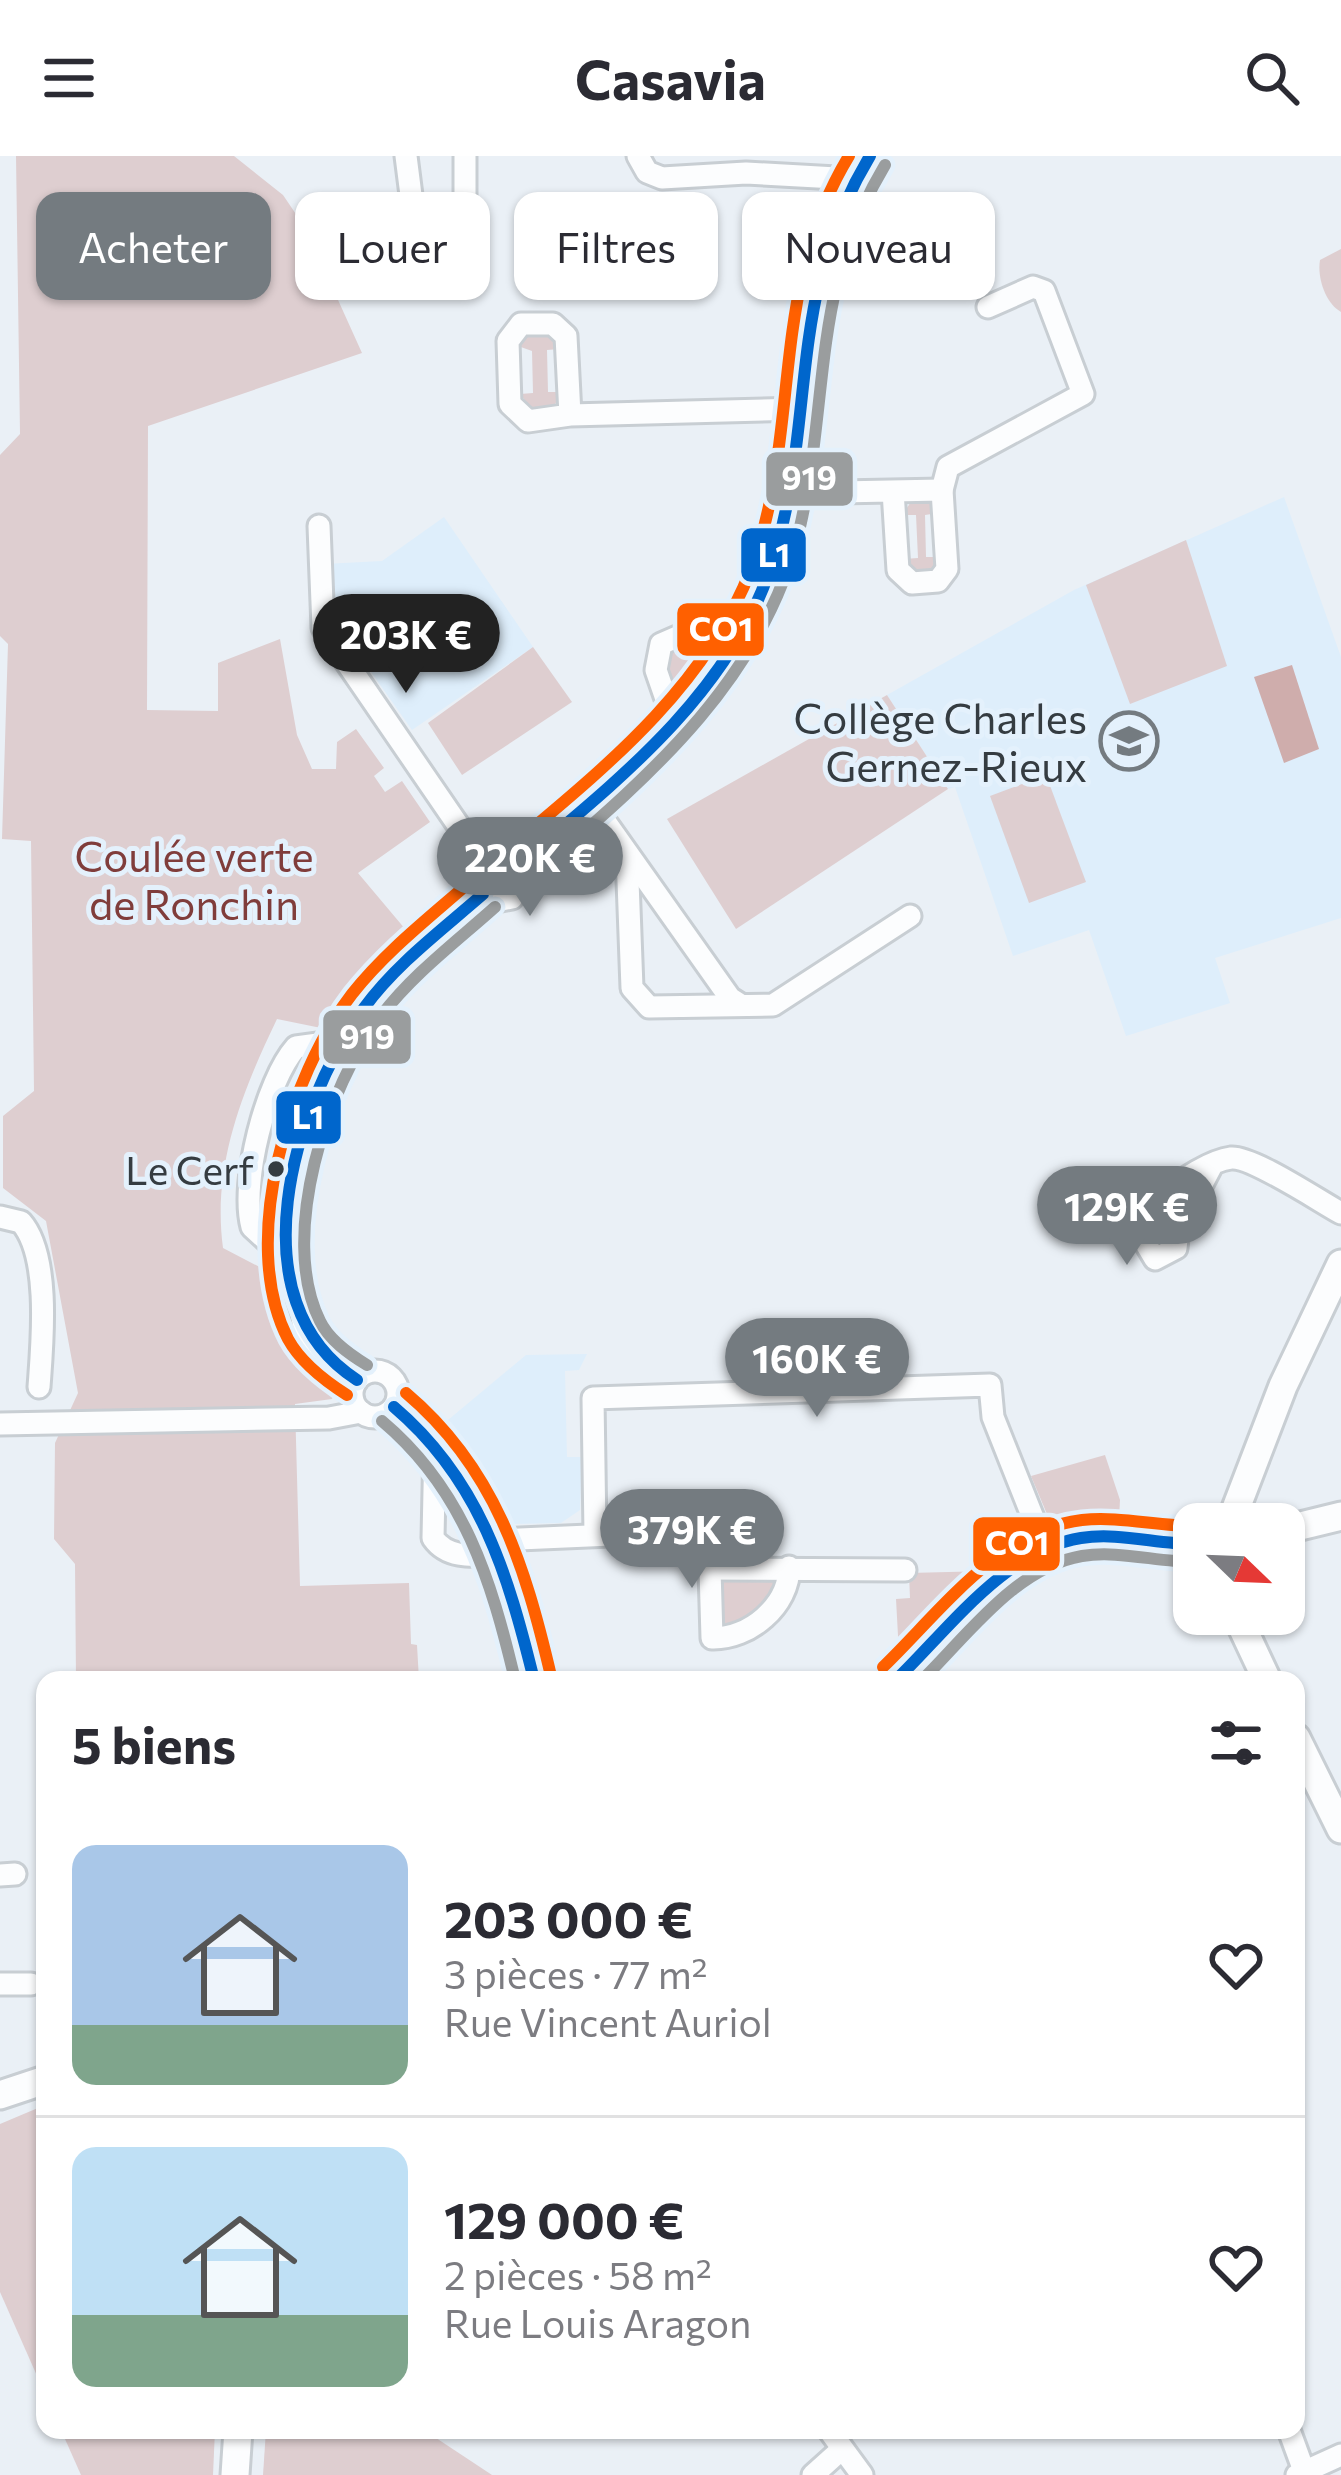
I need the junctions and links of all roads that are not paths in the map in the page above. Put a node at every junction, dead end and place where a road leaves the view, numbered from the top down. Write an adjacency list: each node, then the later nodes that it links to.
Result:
1 (406, 156): 2 (street)
2 (465, 156)
3 (638, 156): 5 (street)
4 (870, 156): 6 (street)
5 (745, 165): 6 (street)
6 (854, 178): 8 (street)
7 (988, 307): 10 (street)
8 (801, 409): 9 (street); 12 (street)
9 (570, 415): 9 (street)
10 (942, 490): 11 (street); 11 (street)
11 (893, 491): 12 (street)
12 (788, 494): 14 (street)
13 (319, 526): 18 (street)
14 (734, 643): 15 (street); 15 (street)
15 (674, 722): 16 (street)
16 (590, 800): 17 (street); 19 (street)
17 (627, 854): 22 (street); 22 (street)
18 (486, 866): 19 (street); 20 (street)
19 (514, 868): 20 (street)
20 (483, 894): 27 (street)
21 (910, 916): 22 (street)
22 (741, 1005)
23 (1211, 1168): 24 (street)
24 (1341, 1213)
25 (0, 1217): 28 (street)
26 (1341, 1264): 33 (street)
27 (357, 1380): 29 (street); 30 (street)
28 (39, 1387)
29 (394, 1407): 30 (street); 32 (street)
30 (361, 1412): 31 (street)
31 (0, 1424)
32 (435, 1443): 38 (street); 38 (street)
33 (1238, 1503)
34 (1341, 1516): 35 (street)
35 (1305, 1525)
36 (595, 1534): 38 (street); 39 (street); 41 (street)
37 (1173, 1542): 39 (street)
38 (500, 1547): 44 (street)
39 (1045, 1548): 45 (street)
40 (789, 1567): 41 (street); 41 (street); 42 (street)
41 (710, 1568)
42 (905, 1570)
43 (1246, 1635): 46 (street)
44 (532, 1671)
45 (906, 1671)
46 (1263, 1671)
47 (1305, 1756): 48 (street)
48 (1341, 1829)
49 (0, 1984): 50 (street)
50 (31, 1984)
51 (36, 2083): 52 (street)
52 (0, 2095)
53 (237, 2439): 58 (street)
54 (836, 2439): 59 (street); 60 (street)
55 (1291, 2439): 57 (street)
56 (1341, 2455): 57 (street)
57 (1300, 2473)
58 (235, 2475)
59 (813, 2475)
60 (862, 2475)

